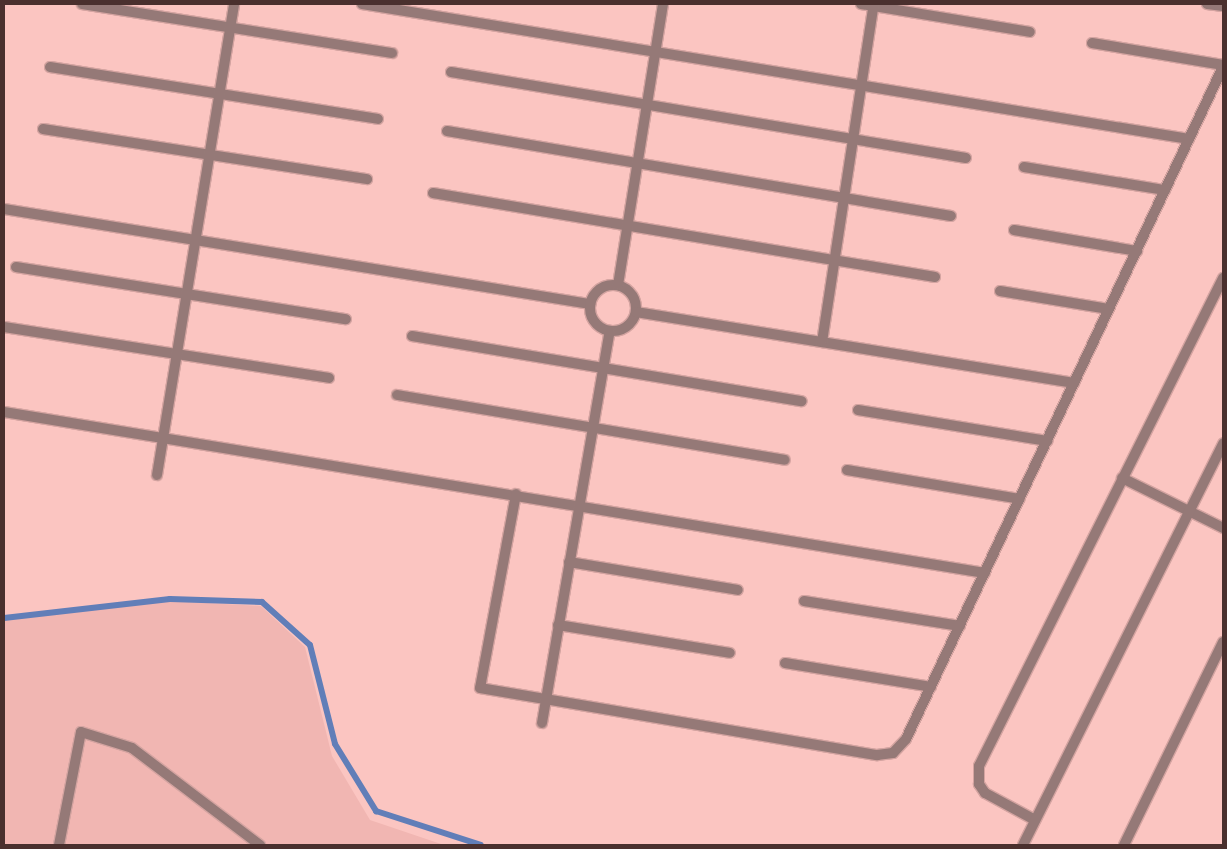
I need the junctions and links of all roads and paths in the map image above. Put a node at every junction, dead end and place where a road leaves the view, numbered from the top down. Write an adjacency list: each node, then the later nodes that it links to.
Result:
1 (82, 4): 9 (street)
2 (234, 4): 9 (street)
3 (362, 4): 12 (street)
4 (663, 4): 12 (street)
5 (861, 4): 7 (street)
6 (1207, 4): 8 (street)
7 (874, 5): 10 (street); 17 (street)
8 (1223, 6)
9 (230, 27): 13 (street); 18 (street)
10 (1030, 32)
11 (1092, 43): 14 (street)
12 (656, 49): 17 (street); 19 (street)
13 (392, 53)
14 (1223, 66): 23 (street)
15 (50, 67): 18 (street)
16 (451, 72): 19 (street)
17 (862, 83): 23 (street); 24 (street)
18 (220, 94): 20 (street); 25 (street)
19 (647, 105): 24 (street); 27 (street)
20 (378, 119)
21 (43, 129): 25 (street)
22 (447, 131): 27 (street)
23 (1189, 139): 30 (street)
24 (853, 140): 26 (street); 32 (street)
25 (210, 154): 29 (street); 37 (street)
26 (966, 158)
27 (637, 163): 32 (street); 35 (street)
28 (1024, 167): 30 (street)
29 (367, 179)
30 (1165, 190): 38 (street)
31 (432, 193): 35 (street)
32 (844, 198): 34 (street); 39 (street)
33 (4, 209): 37 (street)
34 (951, 216)
35 (628, 226): 39 (street); 43 (street)
36 (1014, 230): 38 (street)
37 (196, 240): 45 (street); 46 (street)
38 (1137, 251): 47 (street)
39 (835, 261): 41 (street); 53 (street)
40 (16, 267): 45 (street)
41 (936, 277)
42 (1223, 278): 69 (street)
43 (618, 285): 46 (street); 48 (street)
44 (1000, 291): 47 (street)
45 (187, 294): 49 (street); 54 (street)
46 (590, 304): 51 (street)
47 (1109, 309): 57 (street)
48 (636, 312): 51 (street); 53 (street)
49 (346, 319)
50 (4, 327): 54 (street)
51 (610, 331): 55 (street)
52 (412, 336): 55 (street)
53 (822, 342): 57 (street)
54 (177, 354): 56 (street); 63 (street)
55 (603, 368): 59 (street); 62 (street)
56 (329, 378)
57 (1074, 384): 64 (street)
58 (397, 395): 62 (street)
59 (802, 401)
60 (858, 410): 64 (street)
61 (4, 412): 63 (street)
62 (593, 428): 66 (street); 72 (street)
63 (164, 437): 68 (street); 70 (street)
64 (1047, 441): 71 (street)
65 (1223, 443): 73 (street)
66 (785, 460)
67 (848, 470): 71 (street)
68 (157, 475)
69 (1122, 478): 73 (street); 87 (street)
70 (516, 494): 72 (street); 85 (street)
71 (1020, 499): 76 (street)
72 (579, 504): 75 (street); 76 (street)
73 (1189, 511): 74 (street); 87 (street)
74 (1223, 528)
75 (569, 562): 77 (street); 79 (street)
76 (985, 573): 80 (street)
77 (738, 590)
78 (804, 601): 80 (street)
79 (558, 625): 82 (street); 85 (street)
80 (960, 626): 84 (street)
81 (1223, 642): 91 (street)
82 (730, 653)
83 (785, 663): 84 (street)
84 (931, 687): 85 (street)
85 (546, 699): 86 (street)
86 (542, 723)
87 (1035, 820): 90 (street)
88 (59, 845): 89 (street)
89 (260, 845)
90 (1023, 845)
91 (1124, 845)

